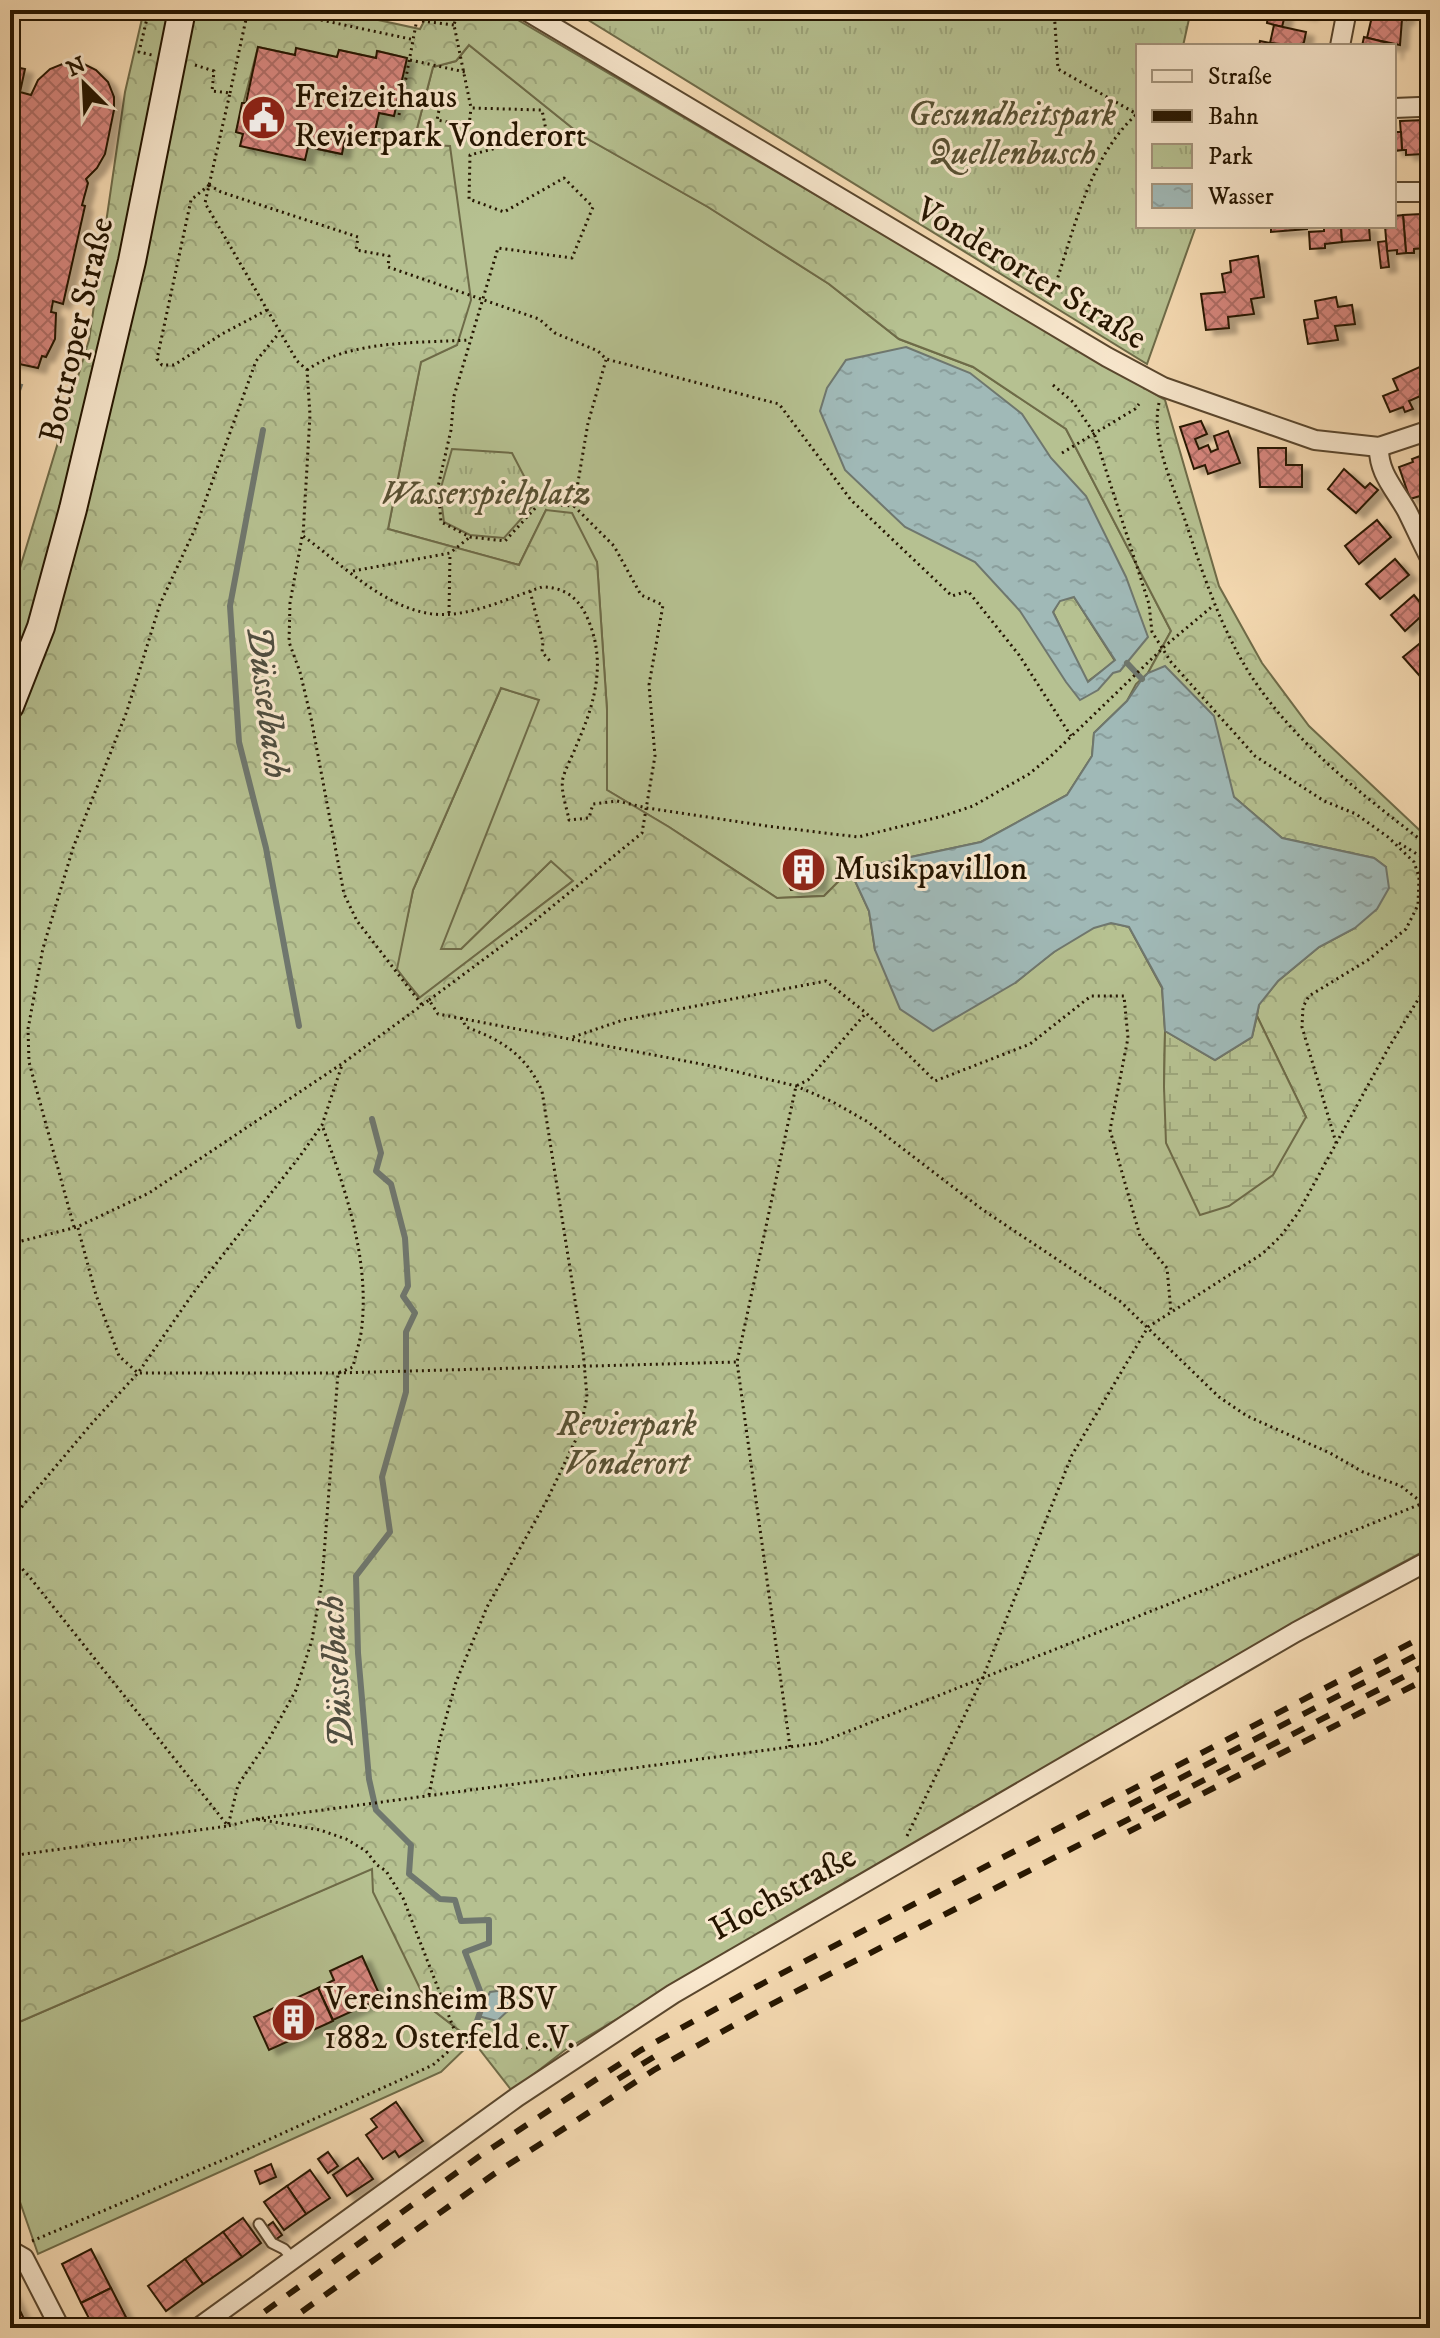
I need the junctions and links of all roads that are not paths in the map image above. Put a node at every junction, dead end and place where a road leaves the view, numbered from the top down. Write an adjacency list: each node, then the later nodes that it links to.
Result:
1 (182, 10): 12 (main road, Bottroper Straße)
2 (525, 10): 10 (street, Vonderorter Straße)
3 (1347, 10): 4 (street)
4 (1340, 44)
5 (1419, 107): 6 (street)
6 (1396, 108)
7 (1396, 192): 8 (street)
8 (1430, 192)
9 (1430, 430): 10 (street)
10 (1379, 447): 11 (street)
11 (1430, 558)
12 (10, 706)
13 (1430, 1560): 16 (street, Hochstraße)
14 (259, 2224): 16 (lane)
15 (17, 2254): 17 (street)
16 (293, 2259): 18 (street, Hochstraße)
17 (60, 2328)
18 (198, 2328)

